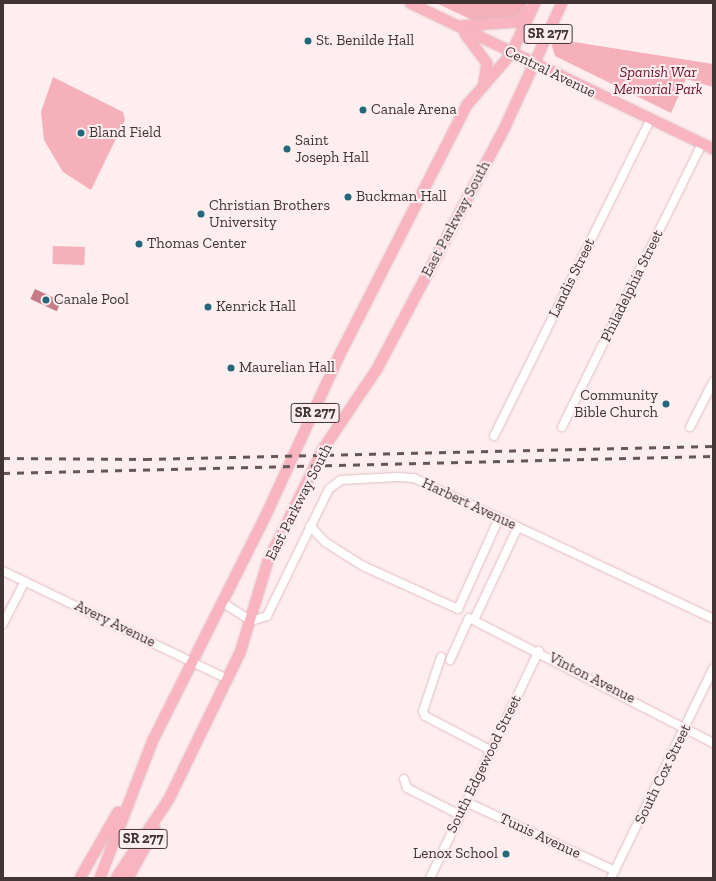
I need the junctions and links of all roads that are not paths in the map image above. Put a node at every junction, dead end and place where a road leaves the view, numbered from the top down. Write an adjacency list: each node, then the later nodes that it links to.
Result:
1 (410, 3): 4 (main road, Central Avenue)
2 (562, 3): 6 (main road, East Parkway South / SR 277)
3 (535, 4): 4 (main road); 5 (main road, East Parkway South / SR 277)
4 (456, 26): 5 (main road, Central Avenue); 7 (main road)
5 (512, 54): 6 (main road, Central Avenue); 7 (main road, East Parkway South / SR 277)
6 (535, 65): 8 (main road, Central Avenue); 23 (main road, East Parkway South / SR 277)
7 (483, 86): 20 (main road, East Parkway South / SR 277)
8 (650, 120): 9 (main road, Central Avenue); 14 (street, Landis Street)
9 (702, 144): 10 (main road, Central Avenue); 12 (street, Philadelphia Street)
10 (713, 149)
11 (713, 382): 13 (street)
12 (562, 427)
13 (690, 427)
14 (494, 436)
15 (499, 518): 16 (street, Harbert Avenue); 16 (street); 17 (street, Harbert Avenue)
16 (310, 526): 23 (street, Harbert Avenue)
17 (518, 527): 21 (street); 22 (street, Harbert Avenue)
18 (3, 571): 19 (street, Avery Avenue)
19 (25, 581): 24 (street); 27 (street, Avery Avenue)
20 (222, 602): 23 (street); 27 (main road, East Parkway South / SR 277)
21 (471, 619): 25 (street, Vinton Avenue); 28 (street)
22 (713, 619)
23 (251, 621): 30 (main road, East Parkway South / SR 277)
24 (3, 624)
25 (539, 651): 31 (street, Vinton Avenue); 33 (street, South Edgewood Street)
26 (441, 657): 33 (street)
27 (190, 660): 30 (street, Avery Avenue); 35 (main road, East Parkway South / SR 277)
28 (450, 660)
29 (713, 669): 31 (street, South Cox Street)
30 (227, 678): 36 (main road, East Parkway South / SR 277)
31 (687, 726): 32 (street, Vinton Avenue); 40 (street, South Cox Street)
32 (713, 743)
33 (490, 750): 37 (street, South Edgewood Street)
34 (404, 780): 38 (street)
35 (135, 783): 41 (main road); 42 (main road, East Parkway South)
36 (169, 799): 39 (main road); 43 (main road, East Parkway South / SR 277)
37 (466, 802): 38 (street, South Edgewood Street); 40 (street, Tunis Avenue)
38 (460, 815): 46 (street, South Edgewood Street)
39 (145, 852): 44 (main road); 45 (main road)
40 (613, 875)
41 (80, 878)
42 (100, 878)
43 (116, 878)
44 (128, 878)
45 (134, 878)
46 (430, 878)

